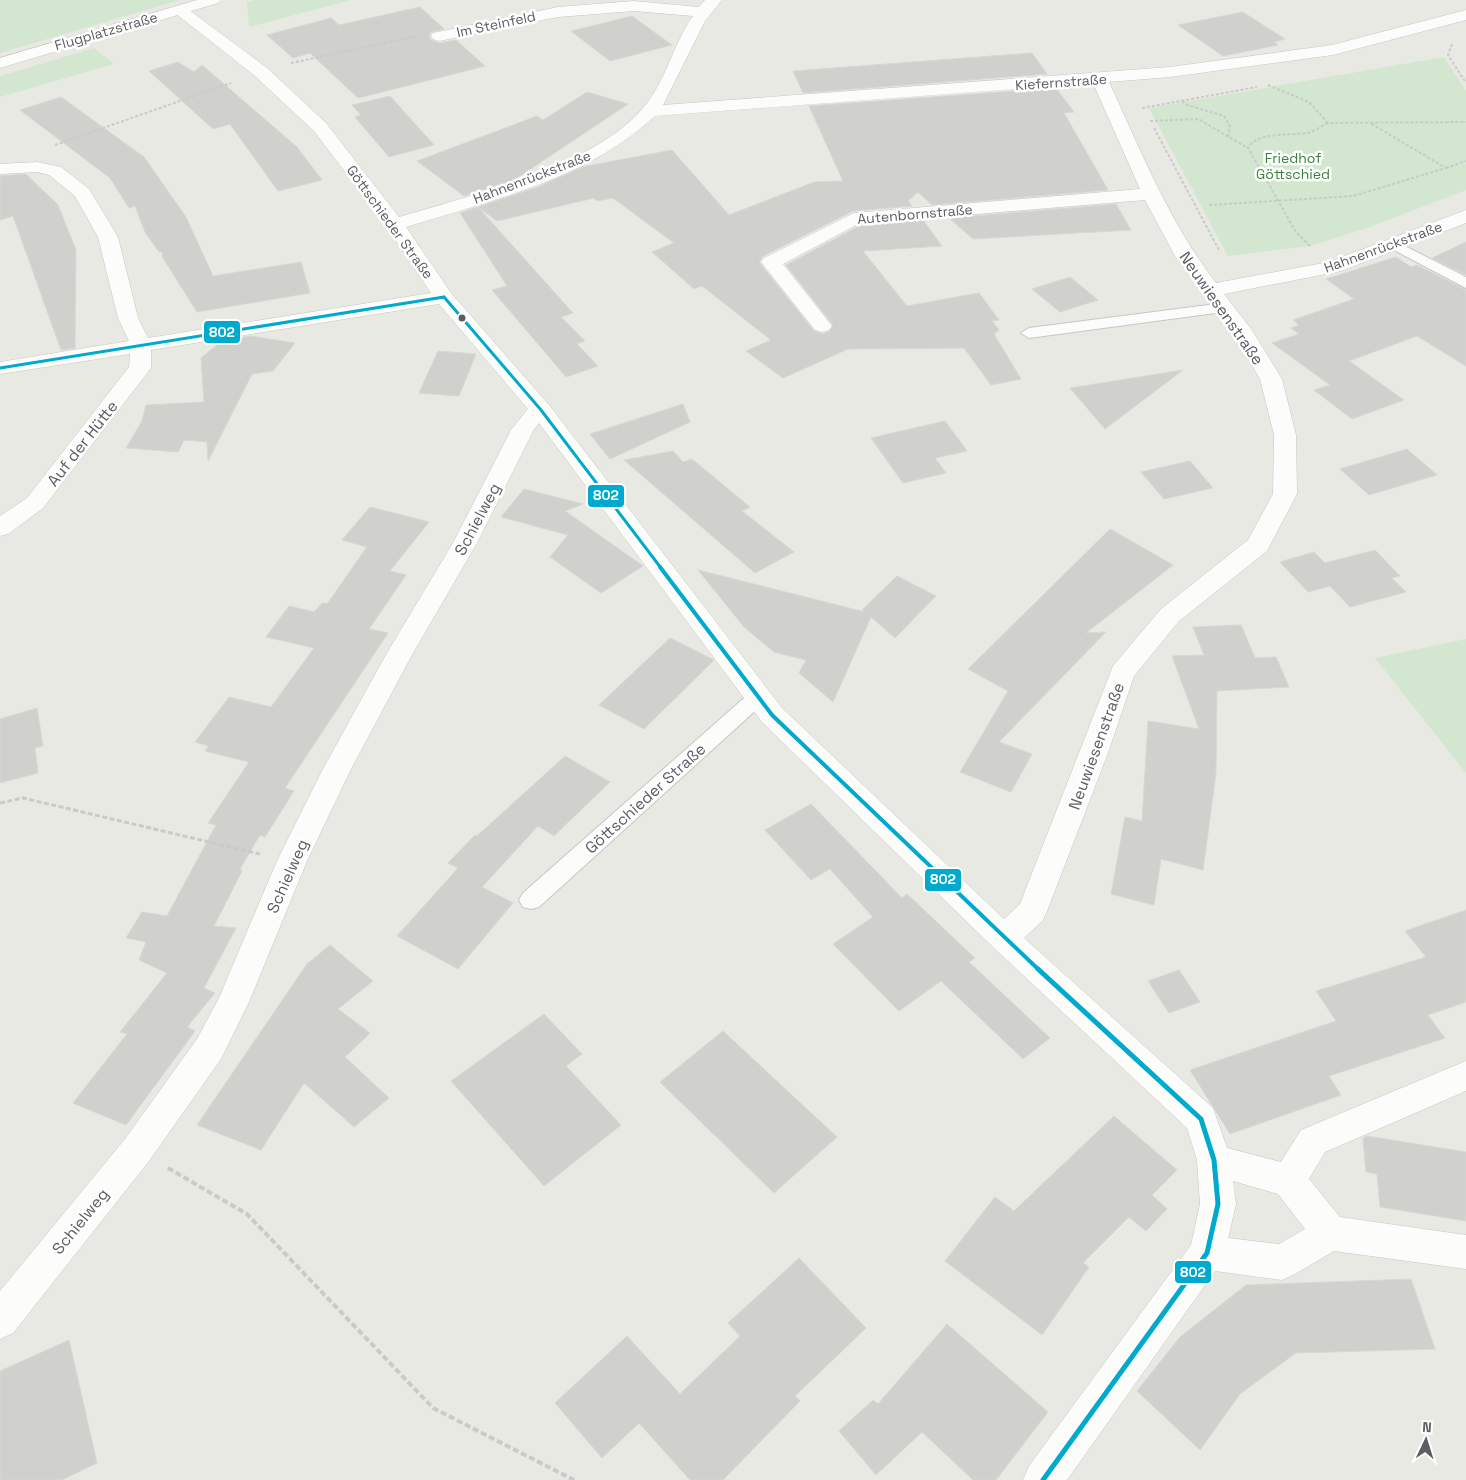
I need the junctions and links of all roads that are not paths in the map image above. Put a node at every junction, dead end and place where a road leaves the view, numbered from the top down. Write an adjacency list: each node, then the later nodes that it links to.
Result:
1 (213, 0): 3 (street, Flugplatzstraße)
2 (708, 6): 5 (street, Im Steinfeld); 8 (street, Hahnenrückstraße)
3 (180, 10): 6 (street, Flugplatzstraße); 12 (street, Göttschieder Straße)
4 (1466, 16): 7 (street, Kiefernstraße)
5 (440, 36)
6 (0, 63)
7 (1100, 79): 8 (street, Kiefernstraße); 10 (street, Neuwiesenstraße)
8 (650, 110): 12 (street, Hahnenrückstraße)
9 (7, 168): 19 (street)
10 (1151, 194): 16 (street, Neuwiesenstraße); 17 (street, Autenbornstraße)
11 (1466, 216): 13 (street, Hahnenrückstraße)
12 (395, 224): 15 (street, Göttschieder Straße)
13 (1395, 245): 14 (lane); 16 (street, Hahnenrückstraße)
14 (1466, 283)
15 (444, 297): 19 (street); 21 (street, Göttschieder Straße)
16 (1217, 299): 18 (lane); 25 (street, Neuwiesenstraße)
17 (822, 326)
18 (1029, 333)
19 (141, 344): 20 (street); 22 (street, Auf der Hütte)
20 (0, 368)
21 (541, 410): 23 (street, Göttschieder Straße); 32 (street, Schielweg)
22 (0, 528)
23 (759, 696): 24 (lane, Göttschieder Straße); 25 (street, Göttschieder Straße)
24 (531, 900)
25 (1004, 938): 27 (street, Göttschieder Straße)
26 (1466, 1076): 28 (street)
27 (1214, 1160): 28 (street); 31 (street, Göttschieder Straße)
28 (1289, 1181): 29 (street)
29 (1330, 1233): 30 (street); 31 (street)
30 (1466, 1252)
31 (1207, 1253): 33 (street, Göttschieder Straße)
32 (0, 1320)
33 (1043, 1480)

